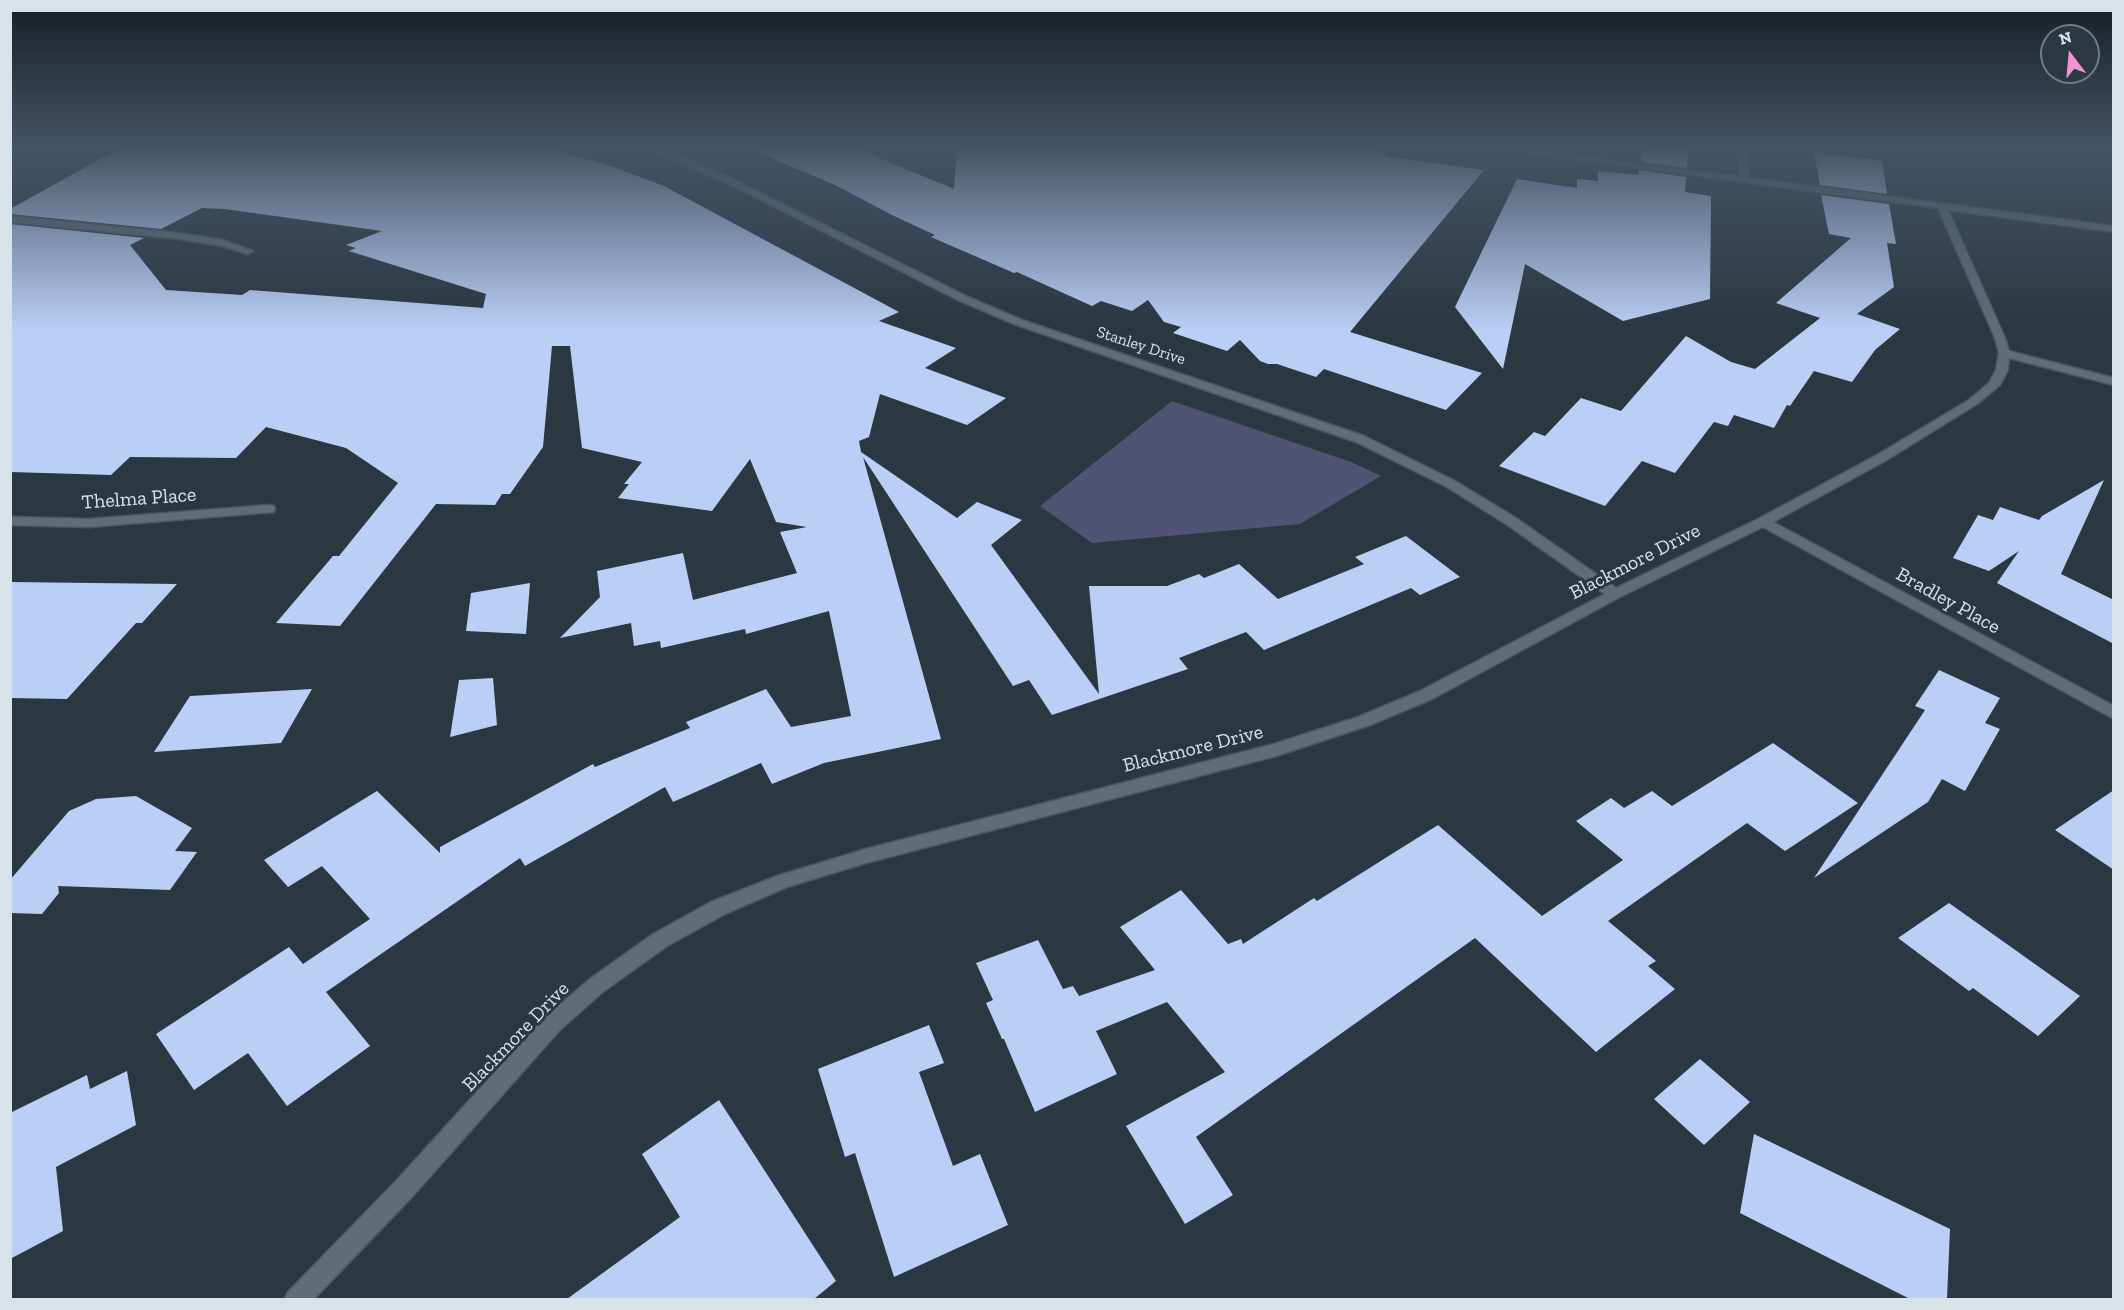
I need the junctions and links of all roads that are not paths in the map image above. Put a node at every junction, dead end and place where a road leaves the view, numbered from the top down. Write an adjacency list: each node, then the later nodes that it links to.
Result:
1 (784, 208): 12 (street, Stanley Drive)
2 (1943, 208): 7 (street)
3 (1951, 208): 5 (street)
4 (10, 219): 6 (street)
5 (2114, 229)
6 (248, 251)
7 (2004, 353): 8 (street); 11 (street, Blackmore Drive)
8 (2114, 382)
9 (269, 509): 10 (street, Thelma Place)
10 (10, 521)
11 (1763, 522): 12 (street, Blackmore Drive); 13 (street, Bradley Place)
12 (1615, 594): 14 (street, Blackmore Drive)
13 (2114, 713)
14 (296, 1299)

